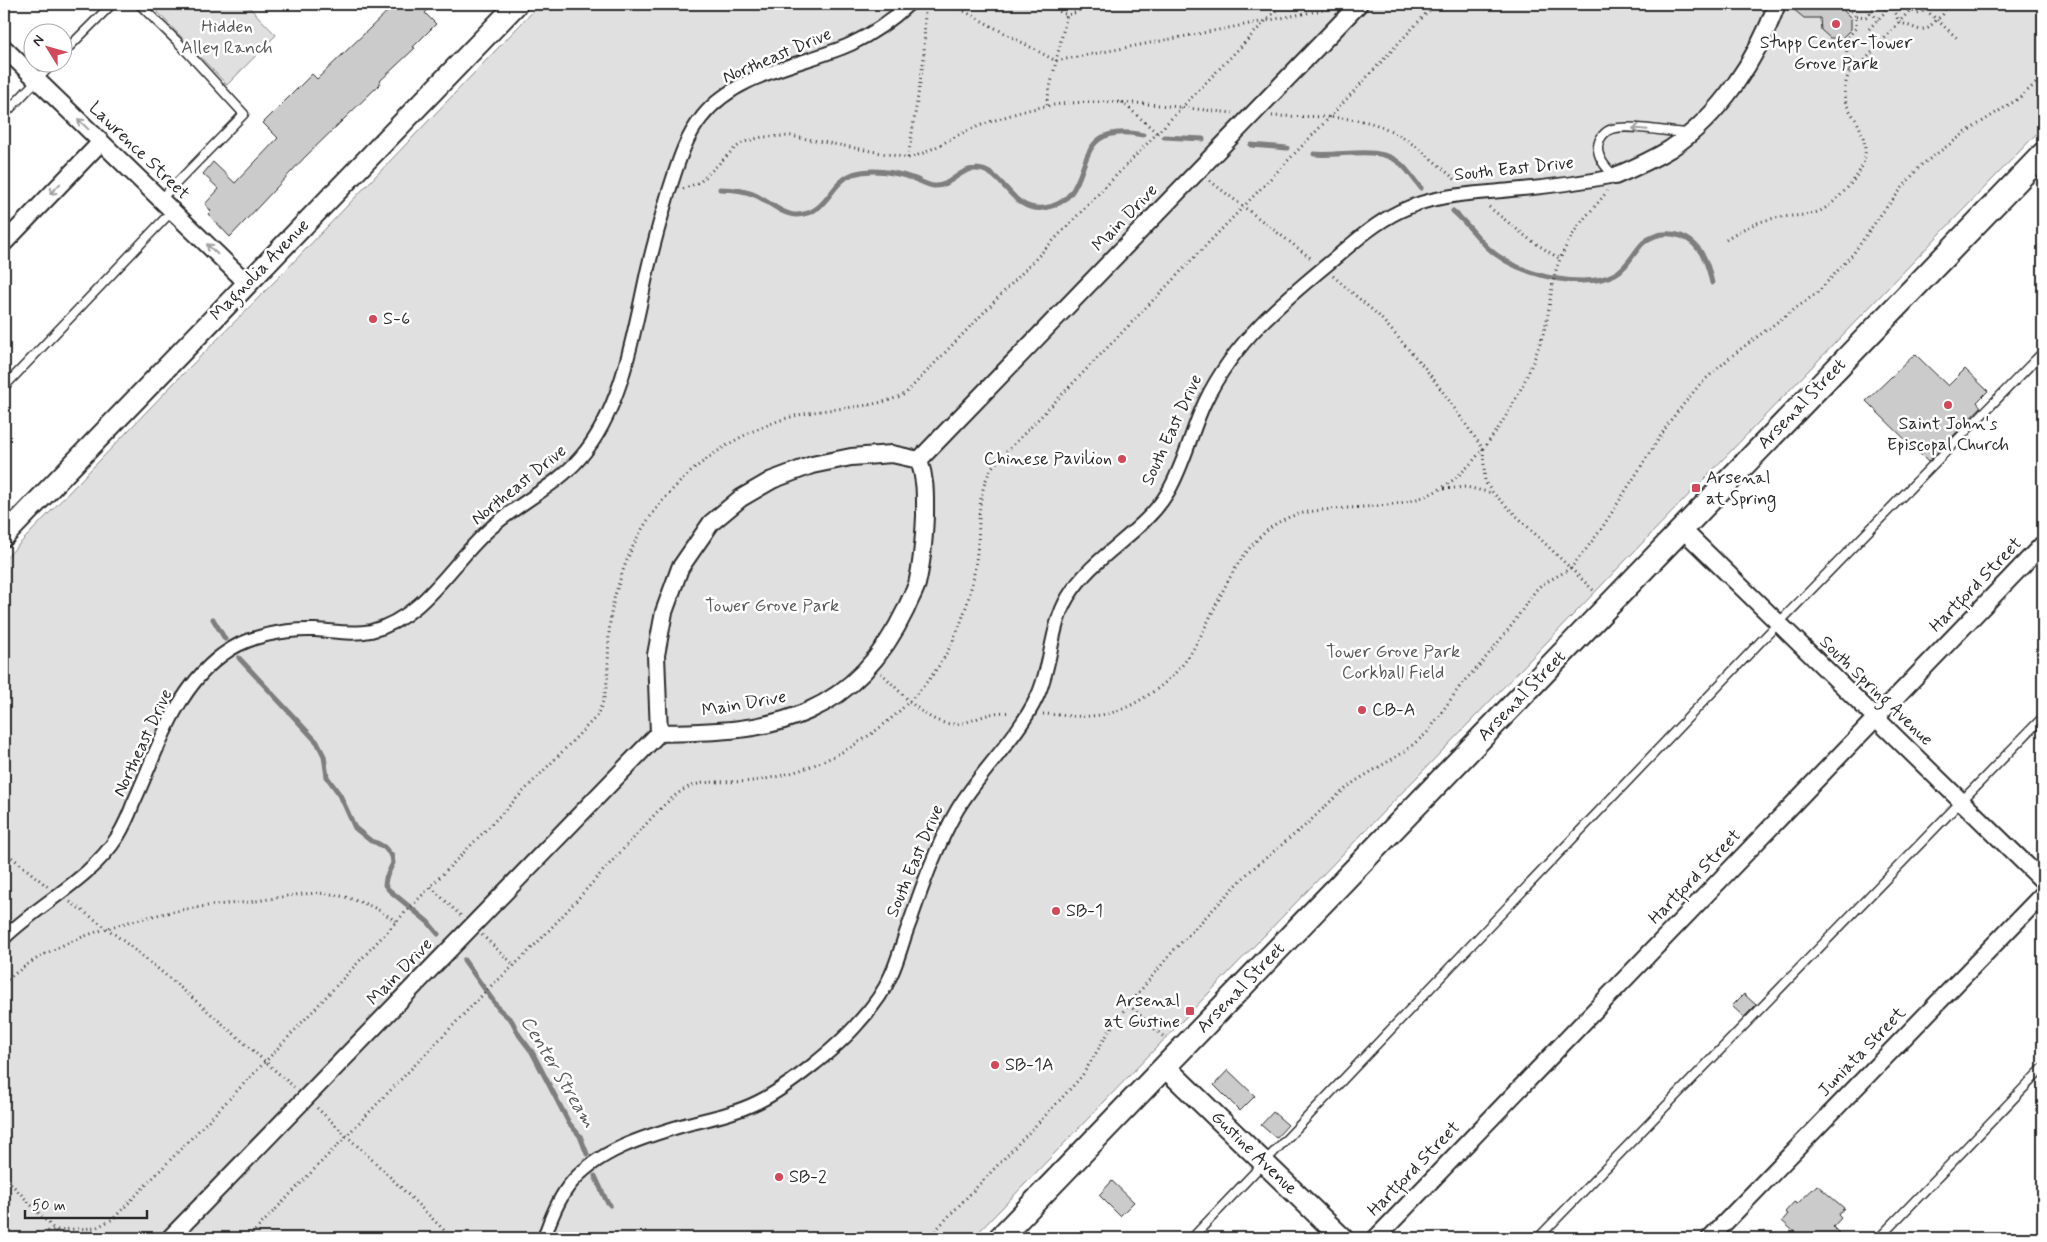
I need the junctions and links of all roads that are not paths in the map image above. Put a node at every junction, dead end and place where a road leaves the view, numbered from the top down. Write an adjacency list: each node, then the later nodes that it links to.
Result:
1 (112, 4): 7 (lane)
2 (138, 4): 16 (lane)
3 (517, 4): 18 (street, Magnolia Avenue)
4 (908, 4): 32 (street, Northeast Drive)
5 (1359, 4): 21 (street, Main Drive)
6 (1777, 4): 12 (street, South East Drive)
7 (72, 44)
8 (4, 48): 10 (street, Lawrence Street)
9 (45, 72): 10 (lane)
10 (37, 80): 11 (lane); 13 (street, Lawrence Street, one-way to 10)
11 (4, 115)
12 (1689, 134): 15 (street, South East Drive); 15 (lane, one-way to 15)
13 (101, 142): 16 (street, Lawrence Street); 17 (street, one-way to 17)
14 (2043, 154): 22 (main road, Arsenal Street)
15 (1615, 176): 37 (street, South East Drive)
16 (166, 205): 18 (street, Lawrence Street, one-way to 16); 20 (lane)
17 (4, 242)
18 (247, 283): 23 (street, Magnolia Avenue)
19 (2043, 352): 25 (lane)
20 (4, 387)
21 (920, 460): 28 (street, Main Drive); 28 (street)
22 (1682, 529): 25 (street, South Spring Avenue); 33 (main road, Arsenal Street)
23 (4, 536)
24 (2043, 544): 27 (street, Hartford Street)
25 (1779, 624): 27 (street, South Spring Avenue); 35 (lane)
26 (2043, 717): 29 (lane)
27 (1875, 718): 29 (street, South Spring Avenue); 41 (street, Hartford Street)
28 (659, 733): 36 (street, Main Drive)
29 (1961, 802): 30 (street, South Spring Avenue); 42 (lane)
30 (2043, 880)
31 (2043, 894): 43 (street, Juniata Street)
32 (4, 938)
33 (1165, 1067): 35 (street, Gustine Avenue); 38 (main road, Arsenal Street)
34 (2043, 1068): 44 (lane)
35 (1264, 1163): 39 (lane); 40 (street, Gustine Avenue)
36 (170, 1238)
37 (544, 1238)
38 (1000, 1238)
39 (1192, 1238)
40 (1342, 1238)
41 (1376, 1238)
42 (1538, 1238)
43 (1710, 1238)
44 (1879, 1238)

